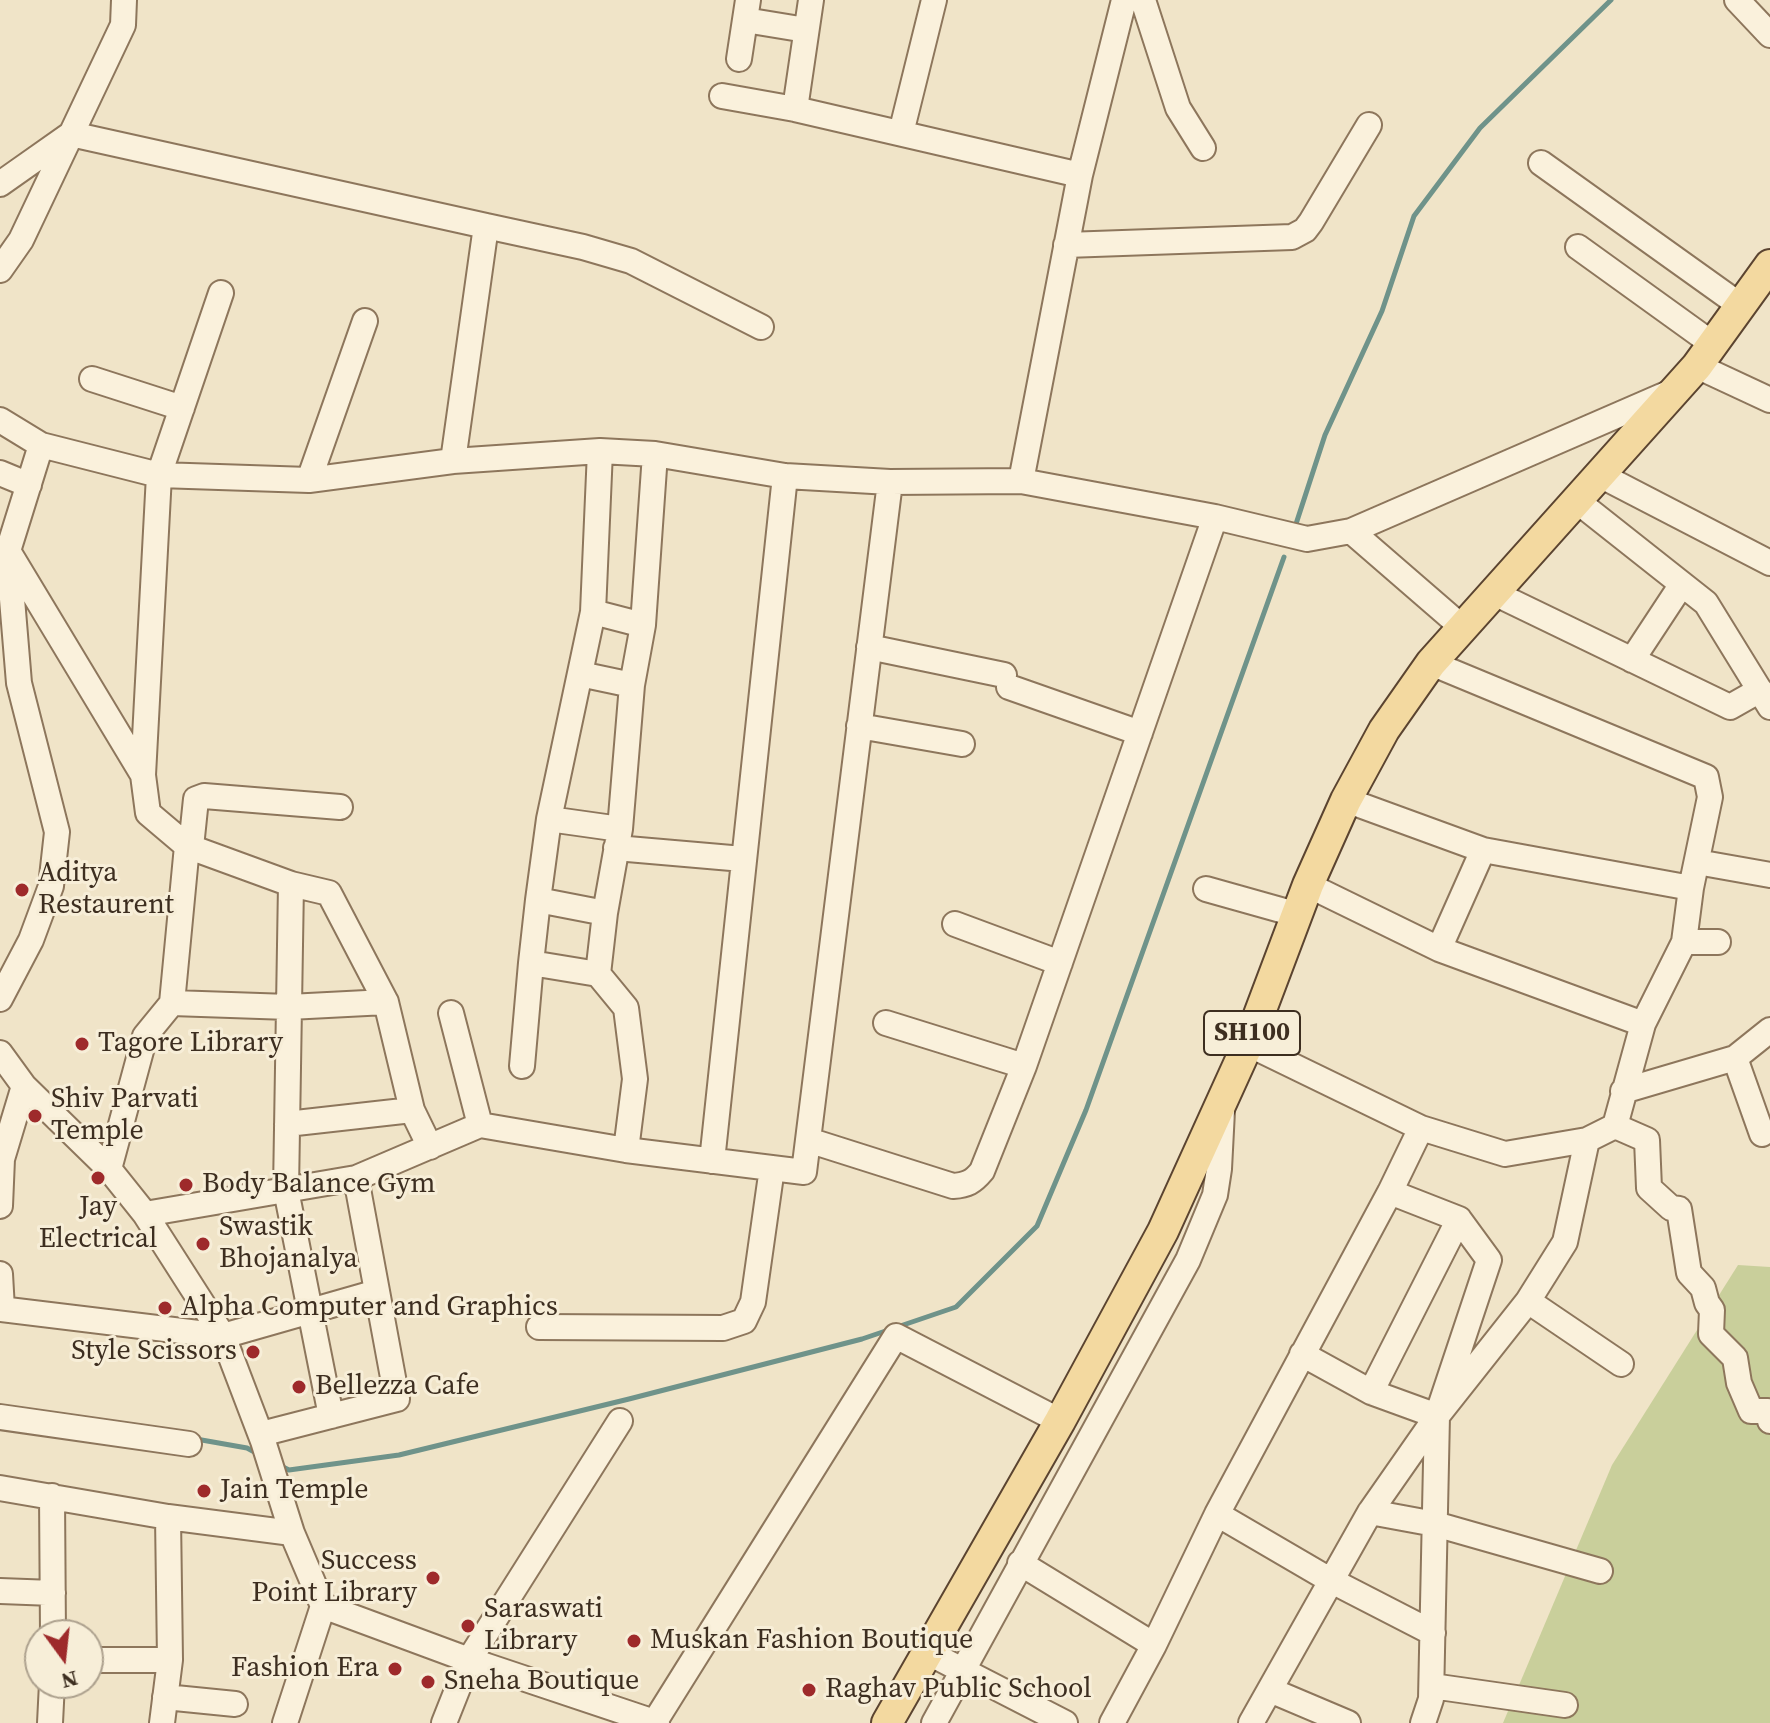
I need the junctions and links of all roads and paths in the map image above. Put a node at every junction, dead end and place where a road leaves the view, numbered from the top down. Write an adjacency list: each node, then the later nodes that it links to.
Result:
1 (124, 0): 15 (street)
2 (811, 0): 8 (street)
3 (934, 0): 14 (street)
4 (1124, 0): 18 (street)
5 (1143, 0): 16 (street)
6 (1737, 0): 9 (street)
7 (746, 10): 8 (street); 10 (street)
8 (806, 30): 12 (street)
9 (1770, 35)
10 (739, 59)
11 (722, 96): 12 (street)
12 (795, 109): 14 (street)
13 (1369, 125): 21 (street)
14 (901, 133): 18 (street)
15 (71, 134): 19 (street); 20 (street); 24 (street)
16 (1203, 148)
17 (1541, 163): 26 (street)
18 (1080, 175): 21 (street)
19 (0, 184)
20 (486, 226): 28 (street); 38 (street)
21 (1066, 245): 44 (street)
22 (1578, 247): 29 (street)
23 (1770, 265): 26 (main road, SH100)
24 (0, 270)
25 (221, 293): 33 (street)
26 (1741, 306): 29 (main road, SH100)
27 (365, 321): 43 (street)
28 (761, 327)
29 (1706, 355): 31 (main road, SH100); 32 (street)
30 (92, 379): 33 (street)
31 (1677, 390): 41 (main road, SH100); 49 (street)
32 (1770, 400)
33 (182, 408): 40 (street)
34 (0, 420): 35 (street)
35 (41, 445): 40 (street); 46 (street)
36 (600, 451): 37 (street); 38 (street); 54 (street)
37 (655, 454): 42 (street); 55 (street)
38 (453, 461): 43 (street)
39 (0, 473): 46 (street)
40 (159, 475): 43 (street); 67 (street)
41 (1600, 475): 47 (main road, SH100); 51 (street)
42 (785, 476): 45 (street); 74 (street)
43 (309, 480)
44 (1021, 481): 45 (street); 48 (street)
45 (890, 482): 58 (street)
46 (29, 485): 50 (street)
47 (1577, 501): 52 (street); 53 (main road, SH100)
48 (1215, 517): 49 (street); 65 (street)
49 (1351, 531): 56 (street)
50 (4, 550): 57 (street); 67 (street)
51 (1770, 563)
52 (1682, 584): 59 (street); 63 (street)
53 (1494, 593): 56 (main road, SH100); 59 (street)
54 (593, 612): 55 (street); 61 (street)
55 (643, 625): 62 (street)
56 (1463, 628): 60 (main road, SH100)
57 (8, 634): 91 (street)
58 (869, 647): 64 (street); 65 (street)
59 (1632, 660): 63 (street)
60 (1431, 663): 68 (main road, SH100); 75 (street)
61 (580, 674): 62 (street); 70 (street)
62 (632, 685): 71 (street)
63 (1765, 699)
64 (859, 726): 66 (street); 113 (street)
65 (1140, 733): 89 (street)
66 (962, 744)
67 (143, 775): 72 (street)
68 (1346, 800): 73 (street); 78 (main road, SH100)
69 (340, 807): 72 (street)
70 (549, 819): 71 (street); 81 (street)
71 (618, 838): 74 (street); 82 (street)
72 (189, 847): 77 (street); 93 (street)
73 (1483, 850): 79 (street); 87 (street)
74 (743, 859): 118 (street)
75 (1697, 862): 76 (street); 79 (street)
76 (1770, 875)
77 (291, 884): 92 (street); 94 (street)
78 (1308, 885): 83 (main road, SH100); 87 (street)
79 (1691, 888): 85 (street)
80 (1206, 889): 83 (street)
81 (538, 900): 82 (street); 88 (street)
82 (605, 913): 90 (street)
83 (1295, 914): 99 (main road, SH100)
84 (955, 924): 89 (street)
85 (1684, 942): 86 (street); 97 (street)
86 (1718, 942)
87 (1439, 949): 97 (street)
88 (531, 963): 90 (street); 102 (street)
89 (1060, 963): 103 (street)
90 (598, 974): 116 (street)
91 (0, 999)
92 (386, 1002): 94 (street); 107 (street)
93 (172, 1003): 94 (street); 120 (street)
94 (289, 1007): 108 (street)
95 (451, 1013): 109 (street)
96 (886, 1023): 103 (street)
97 (1643, 1024): 105 (street)
98 (1770, 1030): 101 (street)
99 (1248, 1044): 106 (main road, SH100); 111 (street)
100 (0, 1053): 104 (street)
101 (1735, 1058): 105 (street); 112 (street)
102 (522, 1066)
103 (1024, 1066): 113 (street)
104 (24, 1086): 117 (street); 120 (street)
105 (1623, 1091): 110 (street)
106 (1223, 1101): 141 (main road, SH100); 152 (street)
107 (412, 1110): 108 (street); 115 (street)
108 (287, 1124): 122 (street)
109 (480, 1125): 115 (street); 116 (street)
110 (1615, 1126): 114 (street); 142 (street)
111 (1421, 1128): 114 (street); 123 (street)
112 (1762, 1134)
113 (808, 1140): 119 (street)
114 (1587, 1140): 129 (street)
115 (430, 1147): 121 (street)
116 (626, 1150): 118 (street)
117 (1, 1160): 124 (street)
118 (712, 1161): 119 (street)
119 (772, 1168): 132 (street)
120 (109, 1169): 125 (street)
121 (356, 1178): 122 (street); 128 (street)
122 (286, 1190): 125 (street); 131 (street)
123 (1390, 1192): 126 (street); 134 (street)
124 (0, 1206)
125 (145, 1214): 133 (street)
126 (1459, 1219): 136 (street); 138 (street)
127 (0, 1274): 130 (street)
128 (377, 1292): 131 (street); 137 (street)
129 (1528, 1301): 135 (street); 138 (street)
130 (1, 1309): 133 (street)
131 (309, 1312): 133 (street); 137 (street)
132 (539, 1327)
133 (223, 1336): 143 (street)
134 (1302, 1354): 136 (street); 148 (street)
135 (1621, 1364)
136 (1371, 1392): 138 (street)
137 (331, 1416): 143 (street)
138 (1437, 1416): 147 (street); 150 (street)
139 (0, 1417): 144 (street)
140 (620, 1421): 164 (street)
141 (1060, 1421): 161 (main road, SH100); 176 (street)
142 (1770, 1421)
143 (262, 1437): 151 (street)
144 (189, 1444)
145 (0, 1488): 146 (street)
146 (52, 1496): 149 (street); 156 (street)
147 (1370, 1512): 150 (street); 154 (street)
148 (1217, 1514): 154 (street); 160 (street)
149 (168, 1517): 151 (street); 163 (street)
150 (1435, 1524): 153 (street); 159 (street)
151 (292, 1533): 157 (street)
152 (1020, 1563): 160 (street); 165 (street)
153 (1600, 1571)
154 (1330, 1580): 159 (street); 167 (street)
155 (0, 1591): 156 (street)
156 (53, 1593): 158 (street)
157 (323, 1606): 164 (street); 174 (street)
158 (53, 1619)
159 (1433, 1633): 166 (street)
160 (1154, 1645): 180 (street)
161 (927, 1652): 165 (street); 177 (main road, SH100)
162 (104, 1660): 163 (street)
163 (170, 1660): 168 (street)
164 (469, 1660): 175 (street); 176 (street)
165 (964, 1672): 178 (street); 179 (street)
166 (1432, 1686): 171 (street); 183 (street)
167 (1270, 1690): 181 (street); 182 (street)
168 (165, 1697): 170 (street); 173 (street)
169 (51, 1699): 172 (street)
170 (235, 1704)
171 (1565, 1705)
172 (50, 1723)
173 (162, 1723)
174 (285, 1723)
175 (444, 1723)
176 (655, 1723)
177 (887, 1723)
178 (934, 1723)
179 (1065, 1723)
180 (1112, 1723)
181 (1251, 1723)
182 (1348, 1723)
183 (1423, 1723)

